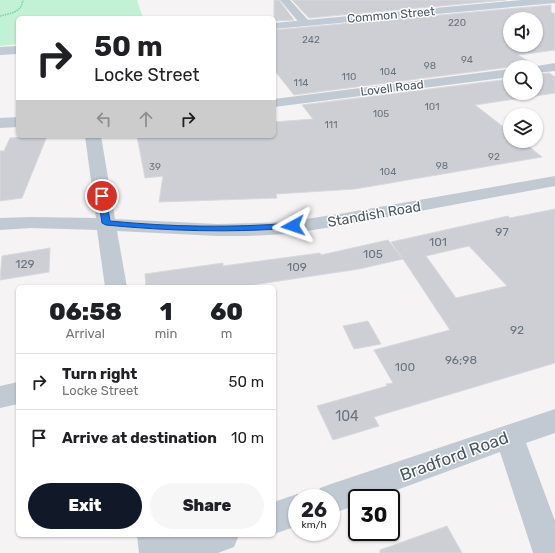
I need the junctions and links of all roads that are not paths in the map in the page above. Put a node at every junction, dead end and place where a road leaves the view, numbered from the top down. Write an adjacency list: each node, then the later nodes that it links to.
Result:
1 (285, 0): 3 (street)
2 (555, 0): 3 (main road, Common Street)
3 (305, 23): 4 (main road, Common Street)
4 (276, 26)
5 (16, 50): 6 (main road)
6 (0, 52)
7 (555, 67): 8 (street)
8 (543, 68)
9 (503, 74): 10 (street, Lovell Road)
10 (276, 103)
11 (0, 122): 12 (street)
12 (16, 122)
13 (93, 138): 15 (street)
14 (555, 181): 15 (street, Standish Road)
15 (106, 223): 16 (street, Standish Road); 17 (street)
16 (0, 224)
17 (116, 285)
18 (16, 393): 19 (street)
19 (0, 397)
20 (555, 421): 21 (street, Bradford Road)
21 (509, 436): 22 (street, Bradford Road); 29 (street)
22 (340, 496)
23 (288, 513): 24 (street)
24 (276, 517)
25 (154, 537): 27 (street)
26 (216, 537): 28 (street)
27 (156, 553)
28 (168, 553)
29 (550, 553)

